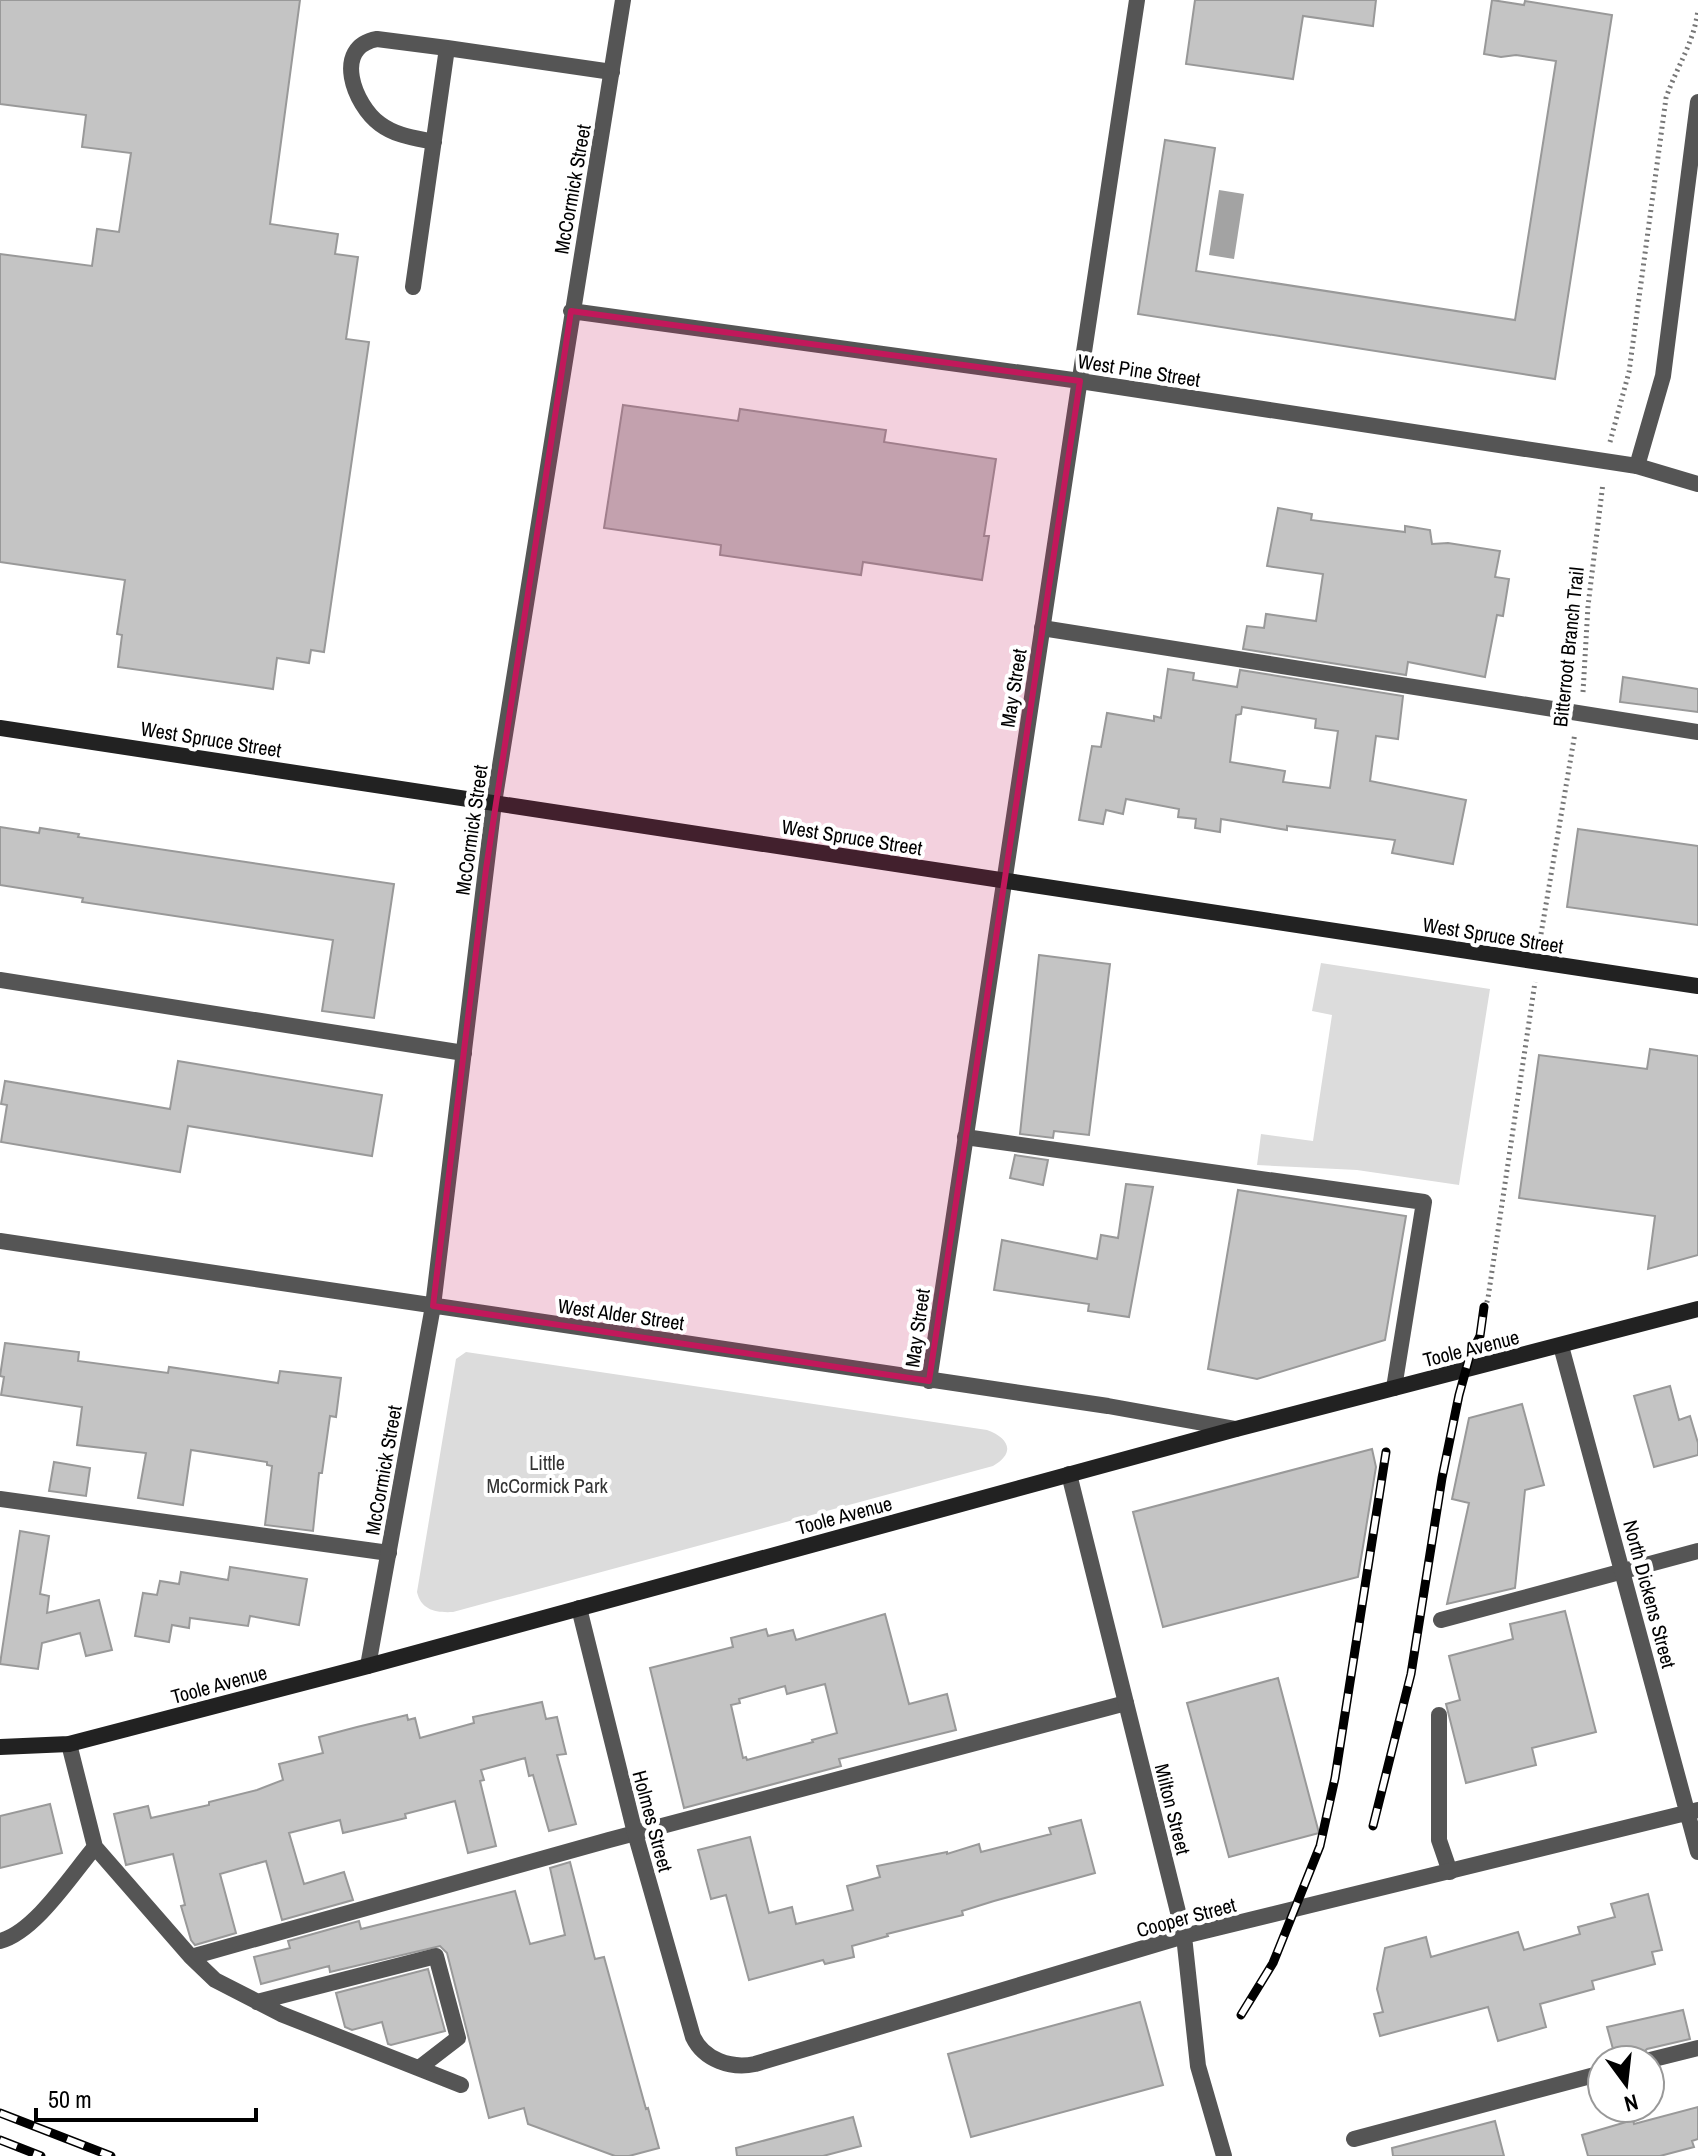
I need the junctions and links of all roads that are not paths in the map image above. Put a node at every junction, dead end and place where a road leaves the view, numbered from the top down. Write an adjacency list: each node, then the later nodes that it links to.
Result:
1 (623, 0): 4 (street, McCormick Street)
2 (1137, 0): 9 (street, May Street)
3 (447, 48): 4 (street); 6 (street); 6 (street)
4 (612, 72): 8 (street, McCormick Street)
5 (1698, 102): 10 (street)
6 (434, 142): 7 (street)
7 (413, 287)
8 (571, 311): 9 (street, West Pine Street); 15 (street, McCormick Street)
9 (1080, 381): 10 (street, West Pine Street); 12 (street, May Street)
10 (1637, 466): 11 (street, West Pine Street)
11 (1698, 484)
12 (1042, 628): 14 (street); 16 (street, May Street)
13 (0, 728): 15 (street, West Spruce Street)
14 (1698, 732)
15 (494, 803): 16 (street, West Spruce Street); 19 (street, McCormick Street)
16 (1004, 882): 18 (street, West Spruce Street); 20 (street, May Street)
17 (0, 980): 19 (street)
18 (1698, 986)
19 (464, 1053): 22 (street, McCormick Street)
20 (965, 1137): 25 (street, May Street); 26 (street)
21 (0, 1241): 22 (street, West Alder Street)
22 (433, 1306): 25 (street, West Alder Street); 31 (street, McCormick Street)
23 (1698, 1309): 24 (street, Toole Avenue)
24 (1561, 1346): 26 (street, Toole Avenue); 32 (street, North Dickens Street)
25 (929, 1381): 27 (street, West Alder Street)
26 (1394, 1388): 27 (street, Toole Avenue)
27 (1236, 1429): 28 (street, Toole Avenue)
28 (1069, 1474): 33 (street, Toole Avenue); 36 (street, Milton Street)
29 (0, 1499): 31 (street)
30 (1698, 1551): 32 (street)
31 (389, 1553): 35 (street, McCormick Street)
32 (1623, 1571): 34 (street); 40 (street, North Dickens Street)
33 (579, 1608): 35 (street, Toole Avenue); 41 (street, Holmes Street)
34 (1441, 1620)
35 (368, 1666): 38 (street, Toole Avenue)
36 (1126, 1703): 41 (street); 45 (street, Milton Street)
37 (1439, 1715): 44 (street)
38 (69, 1744): 39 (street, Toole Avenue); 42 (street)
39 (0, 1747)
40 (1693, 1812): 43 (street, North Dickens Street); 44 (street, Cooper Street)
41 (635, 1833): 47 (street); 49 (street, Holmes Street)
42 (95, 1847): 46 (street); 47 (street)
43 (1698, 1852)
44 (1450, 1872): 45 (street, Cooper Street)
45 (1184, 1936): 49 (street, Cooper Street); 56 (street, Milton Street)
46 (0, 1941)
47 (191, 1957): 48 (street)
48 (257, 2002): 52 (street); 52 (street)
49 (695, 2042)
50 (1698, 2048): 51 (street)
51 (1666, 2056)
52 (419, 2068): 54 (street)
53 (1586, 2077): 55 (street)
54 (461, 2085)
55 (1354, 2139)
56 (1224, 2156)

